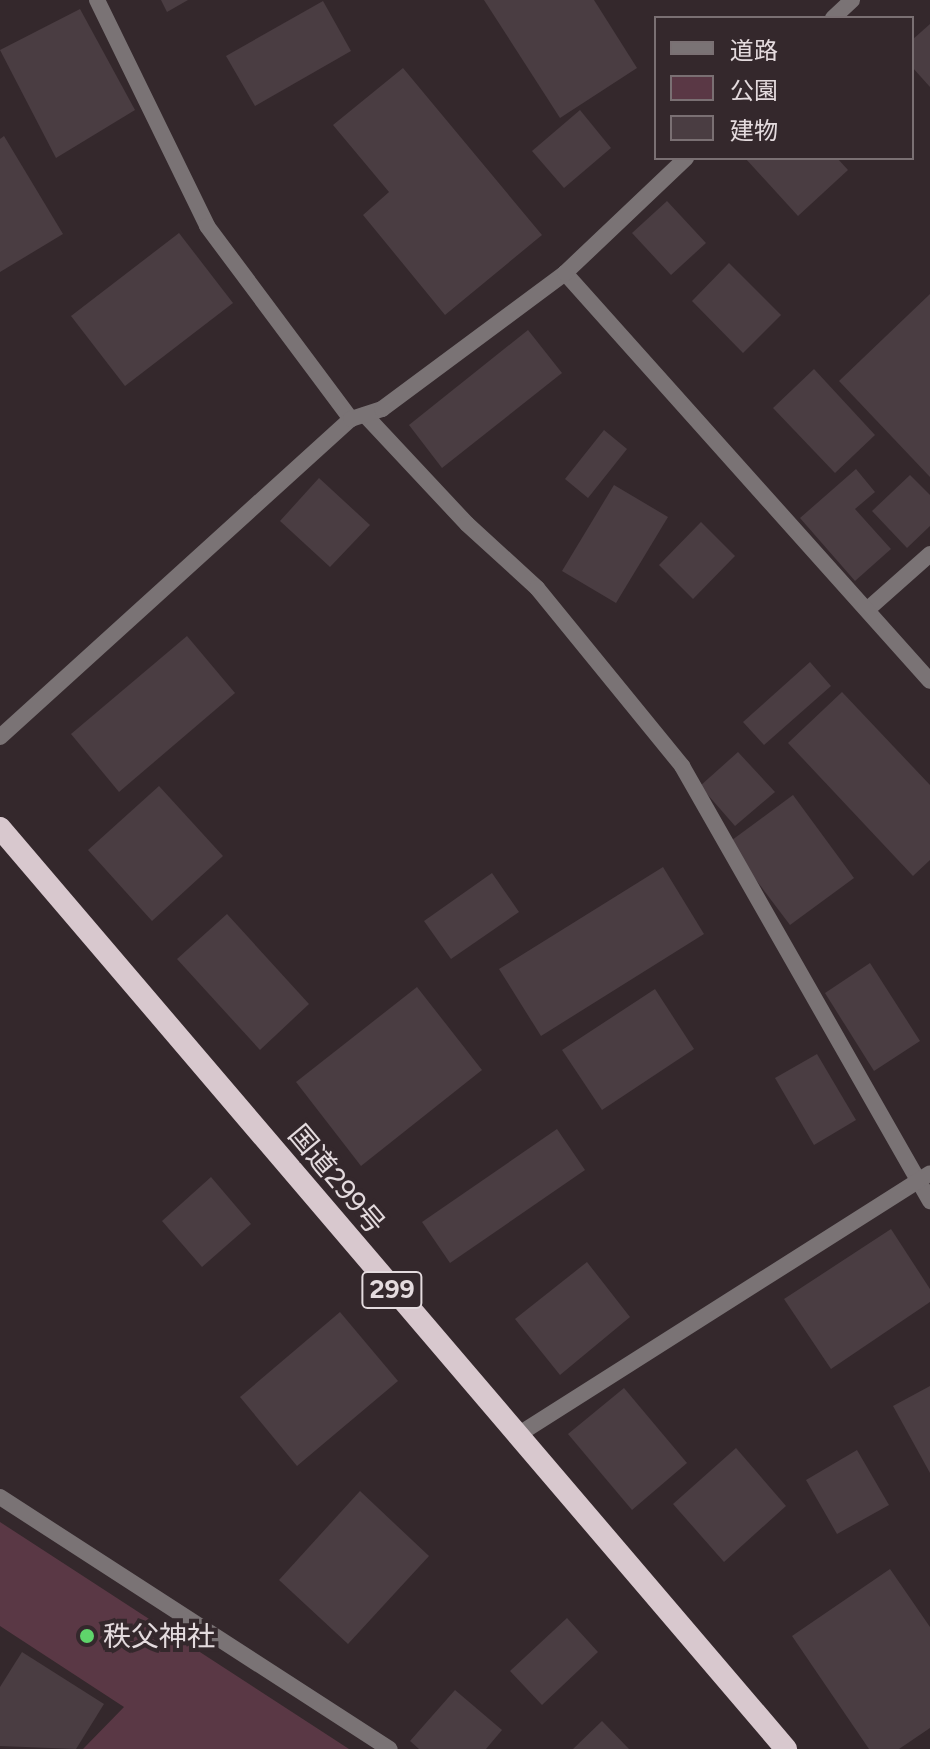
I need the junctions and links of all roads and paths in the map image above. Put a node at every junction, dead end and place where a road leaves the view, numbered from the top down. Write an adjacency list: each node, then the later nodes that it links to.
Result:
1 (97, 0): 6 (street)
2 (852, 0): 3 (street)
3 (835, 16)
4 (684, 160): 5 (street)
5 (565, 273): 6 (street); 8 (street)
6 (358, 417): 10 (street); 12 (street)
7 (930, 554): 8 (street)
8 (868, 609): 9 (street)
9 (930, 681)
10 (0, 737)
11 (0, 828): 14 (highway, 国道299号 / 299)
12 (924, 1176): 13 (street); 14 (street)
13 (930, 1201)
14 (516, 1436): 17 (highway, 国道299号 / 299)
15 (0, 1497): 16 (street)
16 (390, 1749)
17 (786, 1749)

